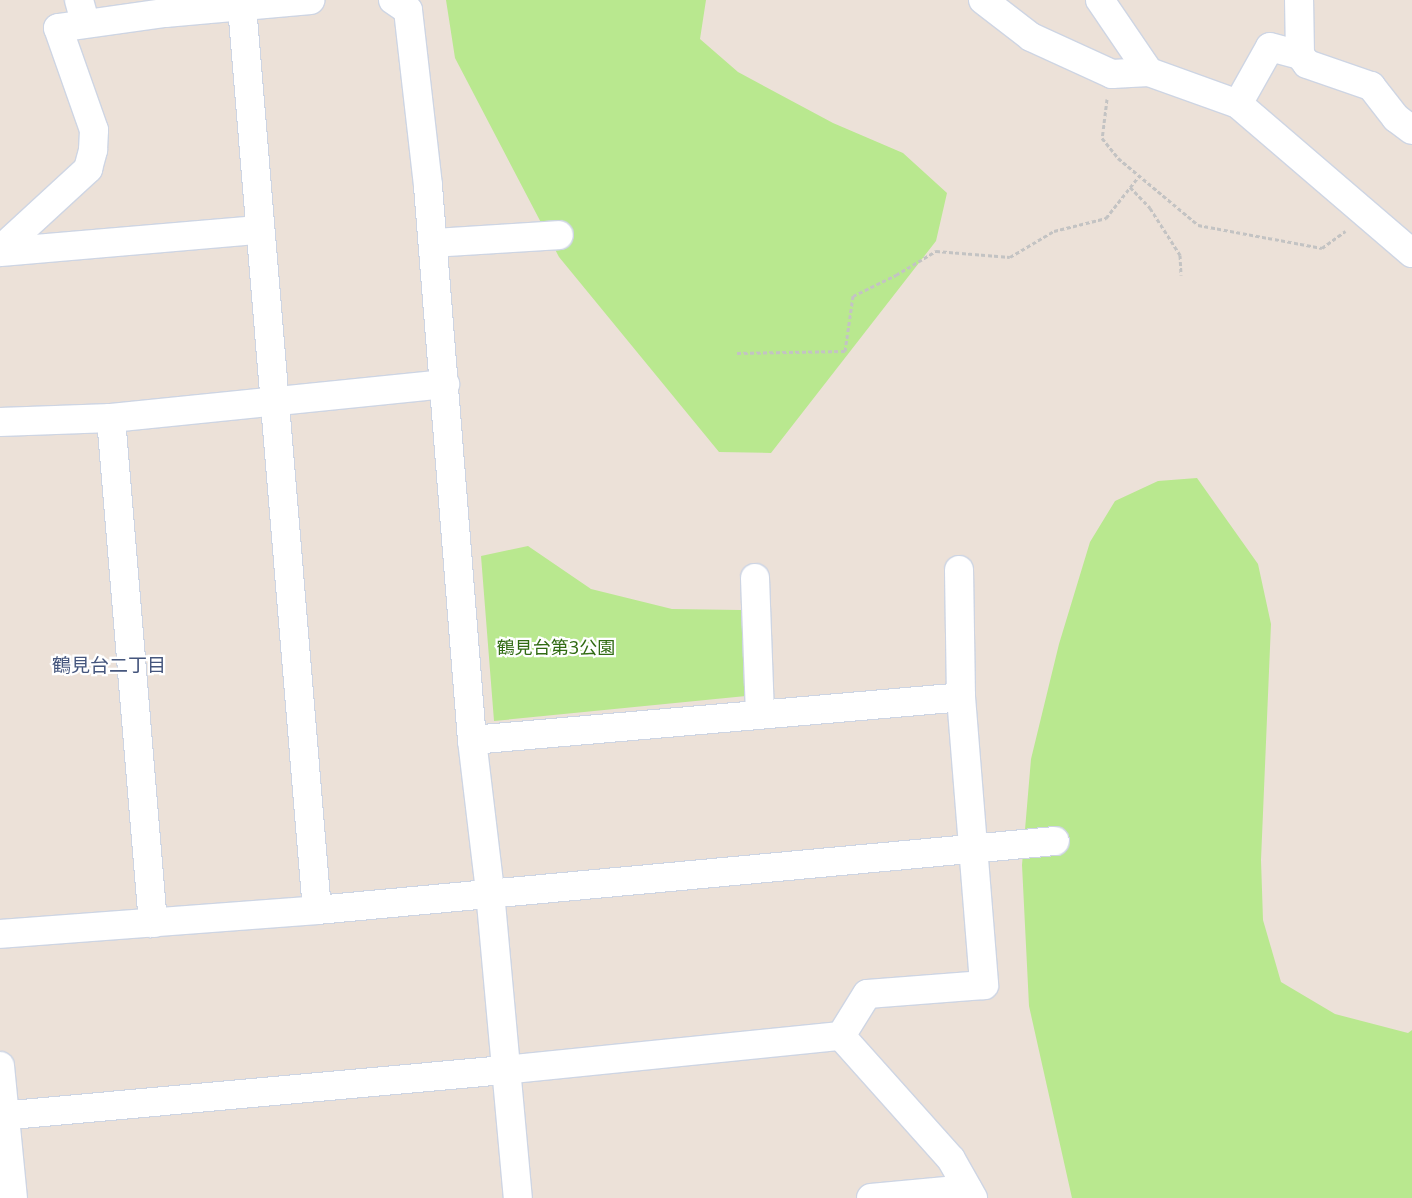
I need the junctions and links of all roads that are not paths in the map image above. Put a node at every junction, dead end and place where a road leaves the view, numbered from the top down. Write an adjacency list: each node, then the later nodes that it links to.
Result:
1 (310, 0): 6 (street)
2 (393, 0): 14 (street)
3 (983, 0): 9 (street)
4 (1100, 0): 9 (street)
5 (1299, 0): 8 (street)
6 (242, 6): 7 (street); 12 (street)
7 (82, 11): 15 (street)
8 (1300, 55): 10 (street); 11 (street)
9 (1149, 72): 10 (street)
10 (1238, 104): 16 (street)
11 (1412, 130)
12 (259, 230): 15 (street); 18 (street)
13 (559, 235): 14 (street)
14 (433, 243): 17 (street)
15 (0, 251)
16 (1412, 253)
17 (445, 384): 18 (street); 25 (street)
18 (274, 400): 19 (street); 29 (street)
19 (110, 418): 20 (street); 30 (street)
20 (0, 422)
21 (959, 570): 23 (street)
22 (755, 578): 24 (street)
23 (961, 697): 24 (street); 27 (street)
24 (760, 714): 25 (street)
25 (472, 740): 28 (street)
26 (1054, 841): 27 (street)
27 (975, 846): 28 (street); 32 (street)
28 (490, 892): 29 (street); 34 (street)
29 (318, 910): 30 (street)
30 (153, 923): 31 (street)
31 (0, 934)
32 (841, 1036): 34 (street); 36 (street)
33 (0, 1066): 35 (street)
34 (504, 1070): 35 (street); 38 (street)
35 (3, 1115): 37 (street)
36 (970, 1193): 39 (street)
37 (13, 1198)
38 (518, 1198)
39 (871, 1198)

